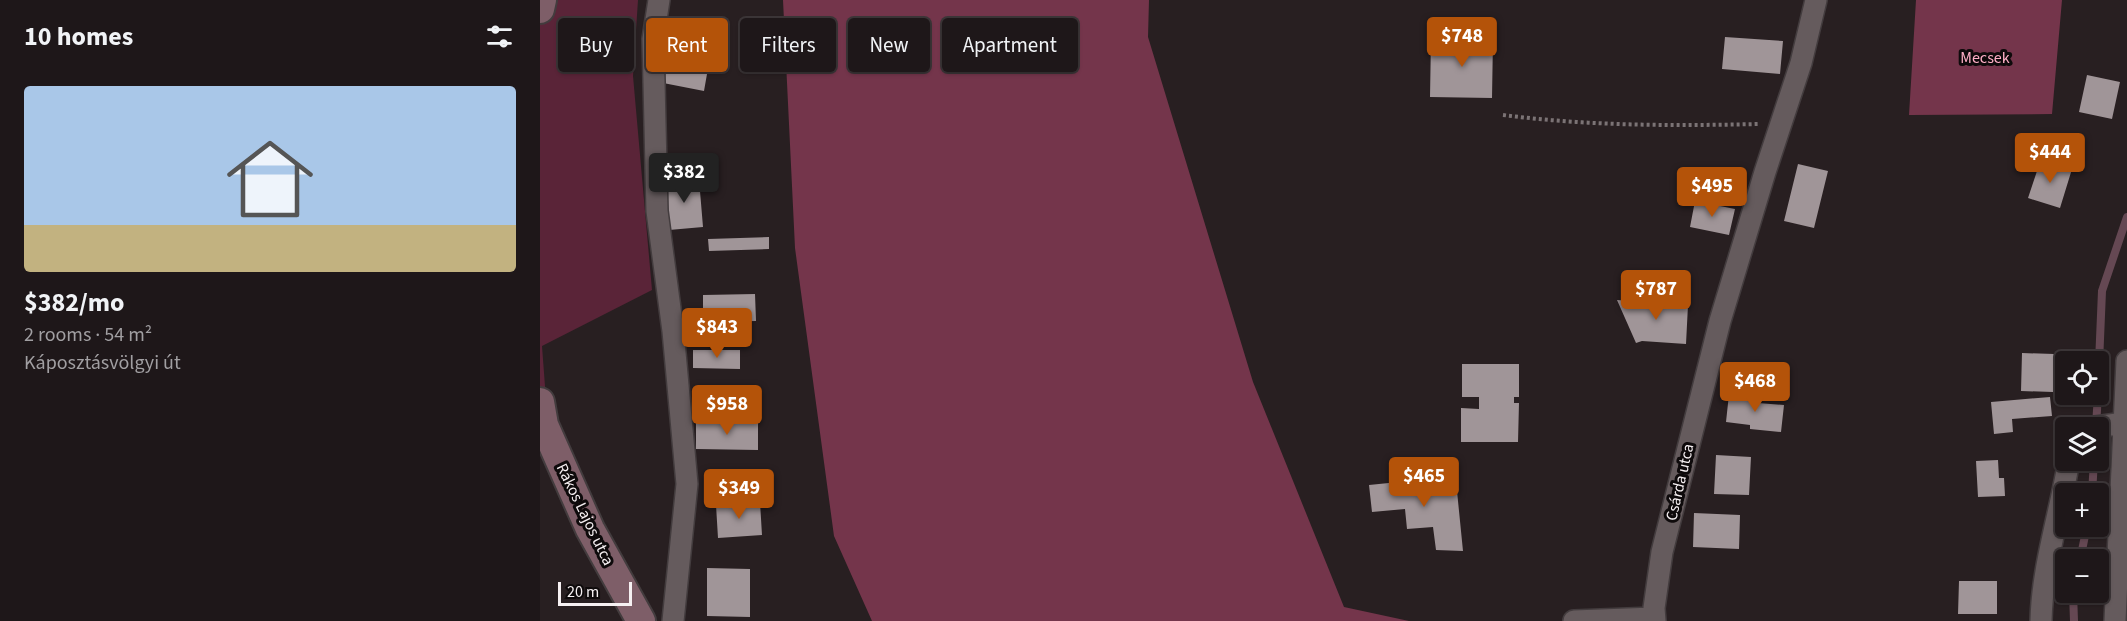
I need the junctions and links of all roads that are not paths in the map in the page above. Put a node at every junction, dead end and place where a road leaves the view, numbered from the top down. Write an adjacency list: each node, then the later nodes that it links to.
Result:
1 (542, 0): 4 (street)
2 (659, 0): 12 (street)
3 (1816, 0): 10 (street, Csárda utca)
4 (540, 9)
5 (2127, 361): 6 (street)
6 (2109, 417)
7 (542, 418): 11 (street, Rákos Lajos utca)
8 (2067, 471): 14 (street)
9 (2108, 471): 15 (street)
10 (1655, 620): 13 (street)
11 (641, 621)
12 (673, 621)
13 (1574, 621)
14 (2041, 621)
15 (2115, 621)

